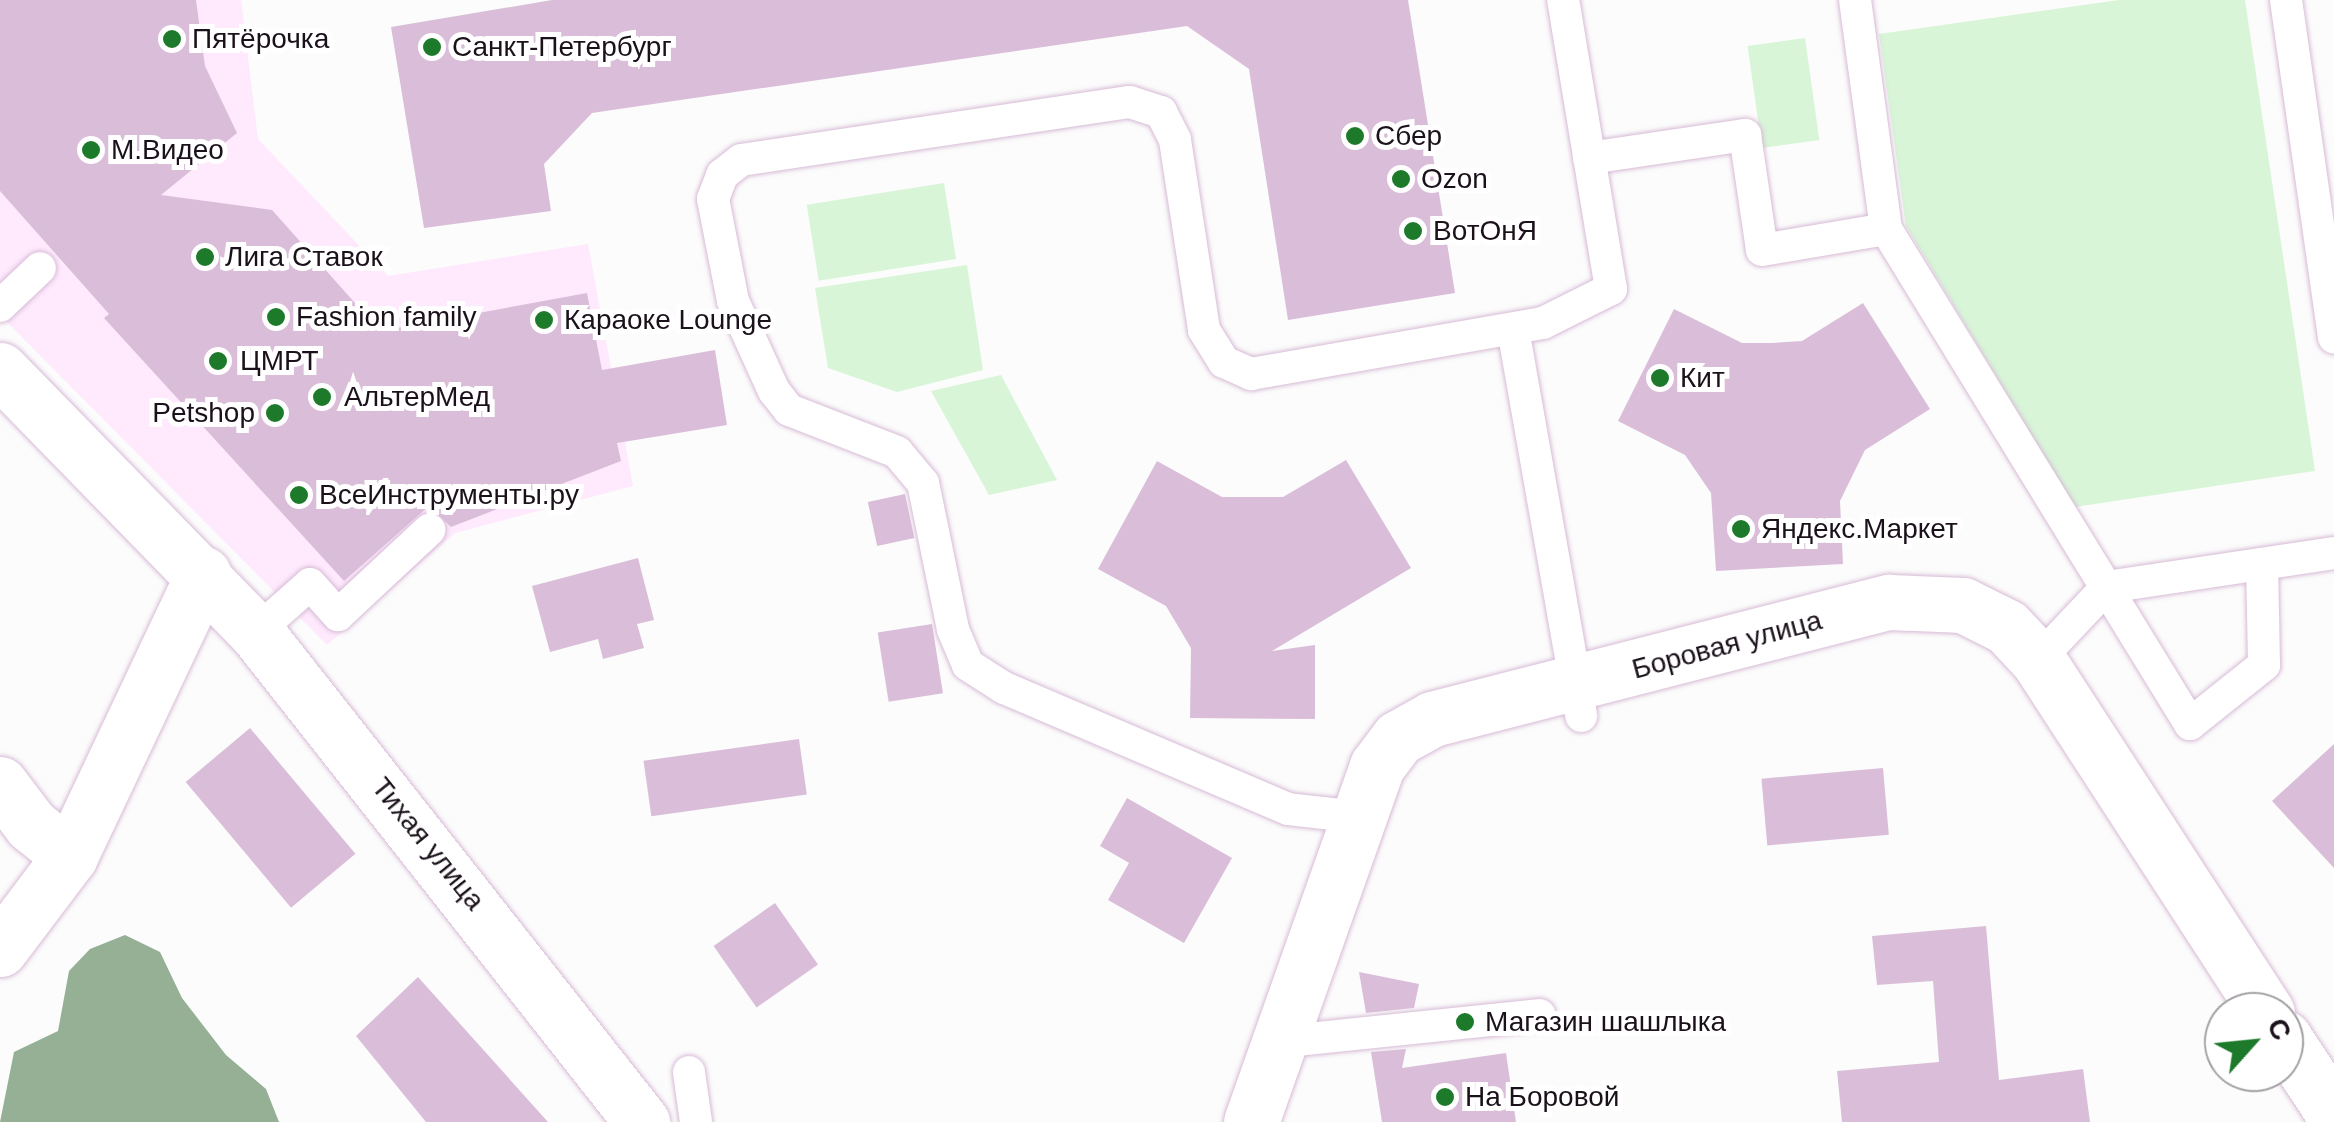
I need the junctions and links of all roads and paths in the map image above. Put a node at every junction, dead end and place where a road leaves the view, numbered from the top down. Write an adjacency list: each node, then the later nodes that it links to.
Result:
1 (1563, 0): 4 (lane)
2 (1855, 0): 5 (lane)
3 (2286, 0): 9 (lane)
4 (1589, 158): 5 (lane); 8 (lane)
5 (1886, 230): 15 (lane)
6 (40, 268): 7 (lane)
7 (0, 306)
8 (1513, 329): 18 (lane); 20 (lane)
9 (2334, 338)
10 (0, 370): 14 (street, Тихая улица)
11 (429, 530): 16 (lane)
12 (2334, 553): 13 (lane)
13 (2262, 564): 15 (lane); 15 (lane)
14 (203, 574): 16 (street, Тихая улица); 21 (street)
15 (2107, 587): 17 (lane)
16 (256, 632): 29 (street, Тихая улица)
17 (2038, 660): 18 (street, Боровая улица); 23 (street, Боровая улица)
18 (1578, 699): 20 (street, Боровая улица)
19 (0, 784): 21 (street)
20 (1358, 817): 25 (street, Боровая улица)
21 (70, 856): 22 (street)
22 (0, 949)
23 (2254, 992)
24 (1540, 1015): 25 (lane)
25 (1278, 1042): 31 (street, Боровая улица)
26 (2304, 1068): 28 (street)
27 (689, 1072): 30 (lane)
28 (2334, 1114)
29 (642, 1122)
30 (696, 1122)
31 (1252, 1122)

